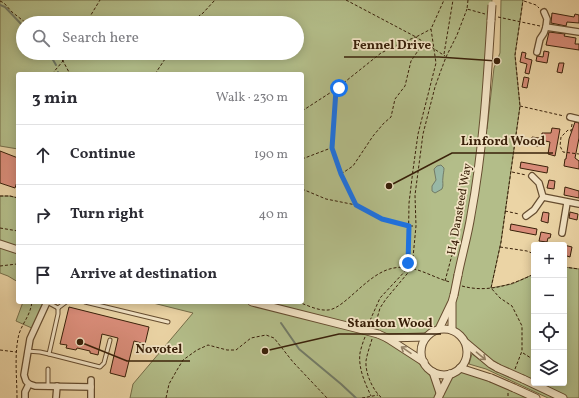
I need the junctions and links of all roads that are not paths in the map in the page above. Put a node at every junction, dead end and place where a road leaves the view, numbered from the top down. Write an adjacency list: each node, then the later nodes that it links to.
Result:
1 (492, 2): 14 (street, H4 Dansteed Way, bridge)
2 (544, 12): 3 (street)
3 (546, 27): 4 (street); 5 (street)
4 (579, 32)
5 (537, 52)
6 (532, 176): 7 (street)
7 (543, 197): 8 (street); 10 (street)
8 (567, 203): 9 (street); 11 (street)
9 (579, 204)
10 (526, 216)
11 (562, 232)
12 (0, 244): 13 (street)
13 (16, 249)
14 (453, 299): 22 (street, H4 Dansteed Way); 23 (street, H4 Dansteed Way)
15 (46, 304): 28 (street)
16 (51, 304): 20 (lane)
17 (63, 304): 20 (lane)
18 (93, 304): 21 (lane)
19 (260, 304): 25 (street, bridge)
20 (58, 308): 29 (lane)
21 (168, 322)
22 (439, 329): 23 (street); 24 (street)
23 (452, 330): 27 (street)
24 (426, 337): 25 (street); 30 (street)
25 (387, 338): 30 (street, one-way to 25)
26 (110, 340): 29 (lane)
27 (466, 343): 31 (street); 45 (street, one-way to 45, bridge)
28 (27, 351): 29 (lane); 36 (street)
29 (49, 354)
30 (424, 362): 33 (street)
31 (460, 368): 34 (street); 44 (street, bridge)
32 (48, 369): 37 (lane)
33 (433, 372): 34 (street); 40 (street)
34 (450, 374): 40 (street)
35 (91, 380): 39 (street)
36 (29, 384): 37 (street); 41 (street)
37 (48, 386): 38 (street)
38 (56, 386): 39 (street); 42 (street)
39 (91, 387): 43 (street)
40 (439, 395)
41 (25, 398)
42 (56, 398)
43 (91, 398)
44 (536, 398)
45 (563, 398)

